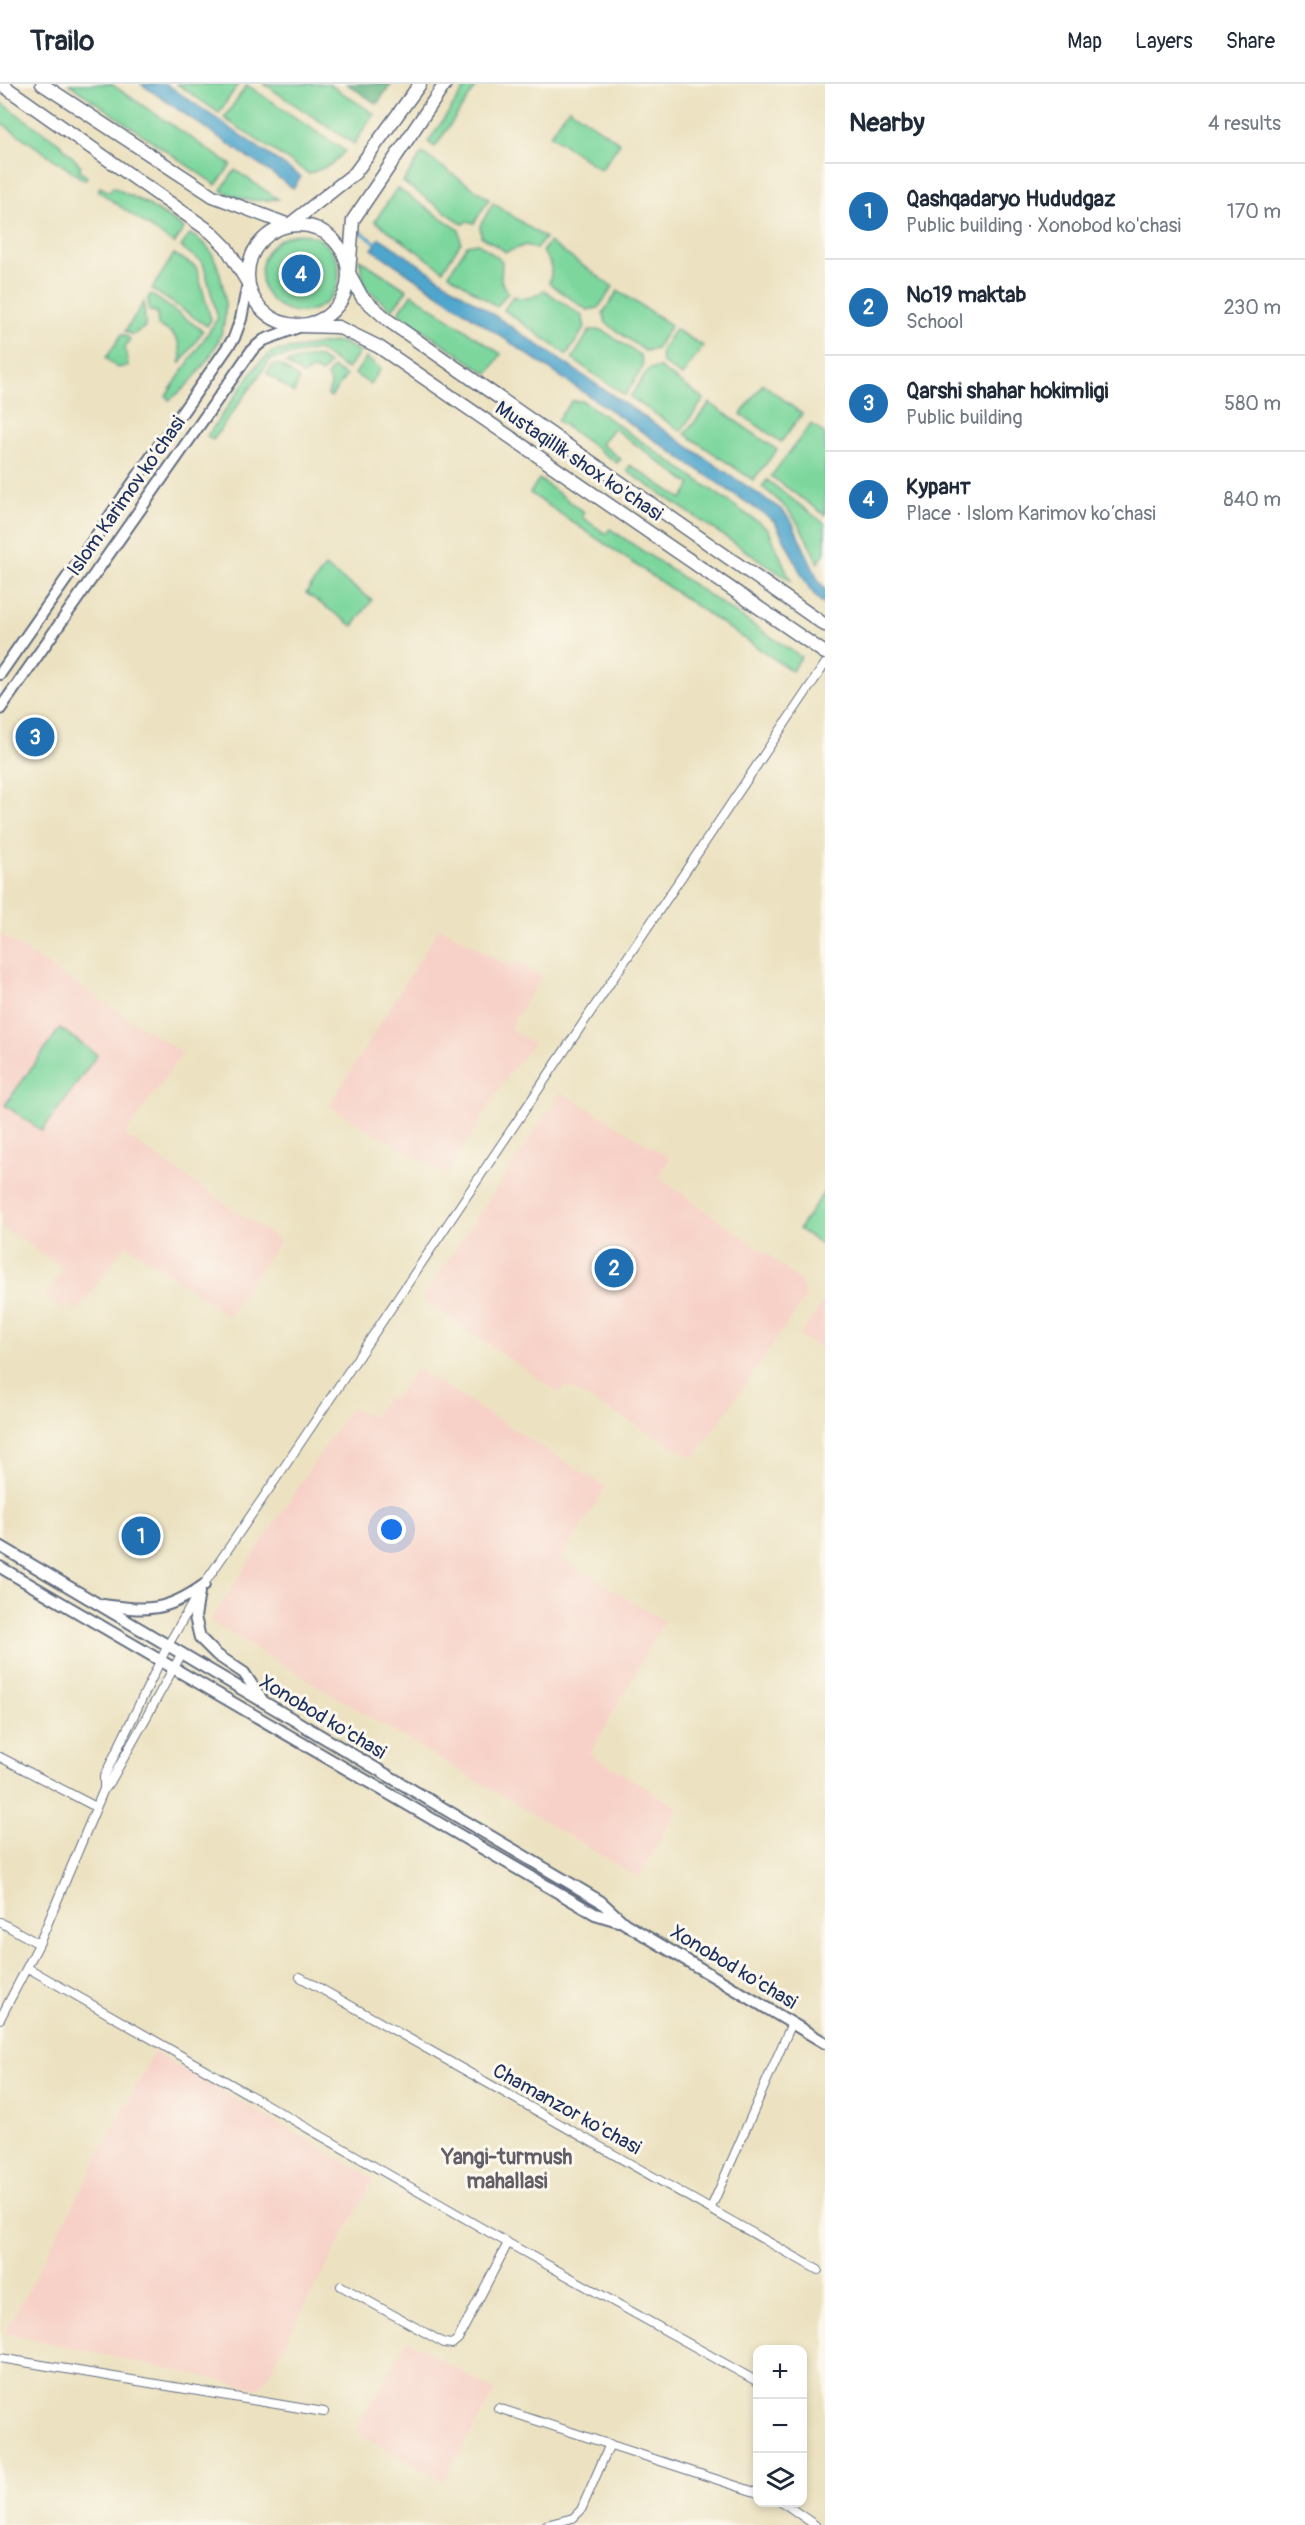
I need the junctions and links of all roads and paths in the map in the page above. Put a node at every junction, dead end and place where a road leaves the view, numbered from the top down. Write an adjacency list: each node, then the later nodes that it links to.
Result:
1 (1, 84): 7 (main road)
2 (42, 84): 5 (main road)
3 (420, 84): 5 (main road)
4 (445, 84): 6 (main road)
5 (289, 225): 6 (main road); 7 (main road)
6 (349, 273): 8 (main road); 9 (main road, Mustaqillik shox ko'chasi)
7 (248, 283): 8 (main road); 12 (main road, Islom Karimov ko‘chasi)
8 (301, 326): 10 (main road, Mustaqillik shox ko'chasi); 13 (main road, Islom Karimov ko‘chasi)
9 (825, 625)
10 (825, 653)
11 (825, 664): 16 (street)
12 (0, 674)
13 (0, 709)
14 (0, 1546): 17 (main road, Xonobod ko'chasi)
15 (0, 1567): 20 (main road, Xonobod ko'chasi)
16 (202, 1588): 17 (main road); 18 (street); 22 (main road)
17 (97, 1604): 18 (main road, Xonobod ko'chasi)
18 (168, 1645): 19 (main road, Xonobod ko'chasi); 20 (street)
19 (182, 1653): 21 (street); 22 (main road, Xonobod ko'chasi)
20 (161, 1660): 21 (main road, Xonobod ko'chasi); 24 (street)
21 (174, 1668): 24 (street); 27 (main road, Xonobod ko'chasi)
22 (264, 1703): 27 (main road, Xonobod ko'chasi)
23 (0, 1757): 25 (street)
24 (104, 1789): 25 (street)
25 (96, 1807): 28 (street)
26 (0, 1922): 28 (street)
27 (624, 1923): 32 (main road, Xonobod ko'chasi)
28 (39, 1944): 29 (street)
29 (28, 1968): 31 (street); 35 (street)
30 (300, 1977): 34 (street, Chamanzor ko'chasi)
31 (0, 2019)
32 (792, 2023): 33 (main road, Xonobod ko'chasi); 34 (street)
33 (825, 2043)
34 (711, 2208): 36 (street, Chamanzor ko'chasi)
35 (508, 2243): 37 (street); 39 (street)
36 (818, 2270)
37 (341, 2286)
38 (0, 2358): 41 (street)
39 (753, 2379)
40 (498, 2408): 42 (street)
41 (324, 2412)
42 (610, 2444): 43 (street); 45 (street)
43 (753, 2491)
44 (789, 2507): 46 (street)
45 (546, 2525)
46 (815, 2525)

